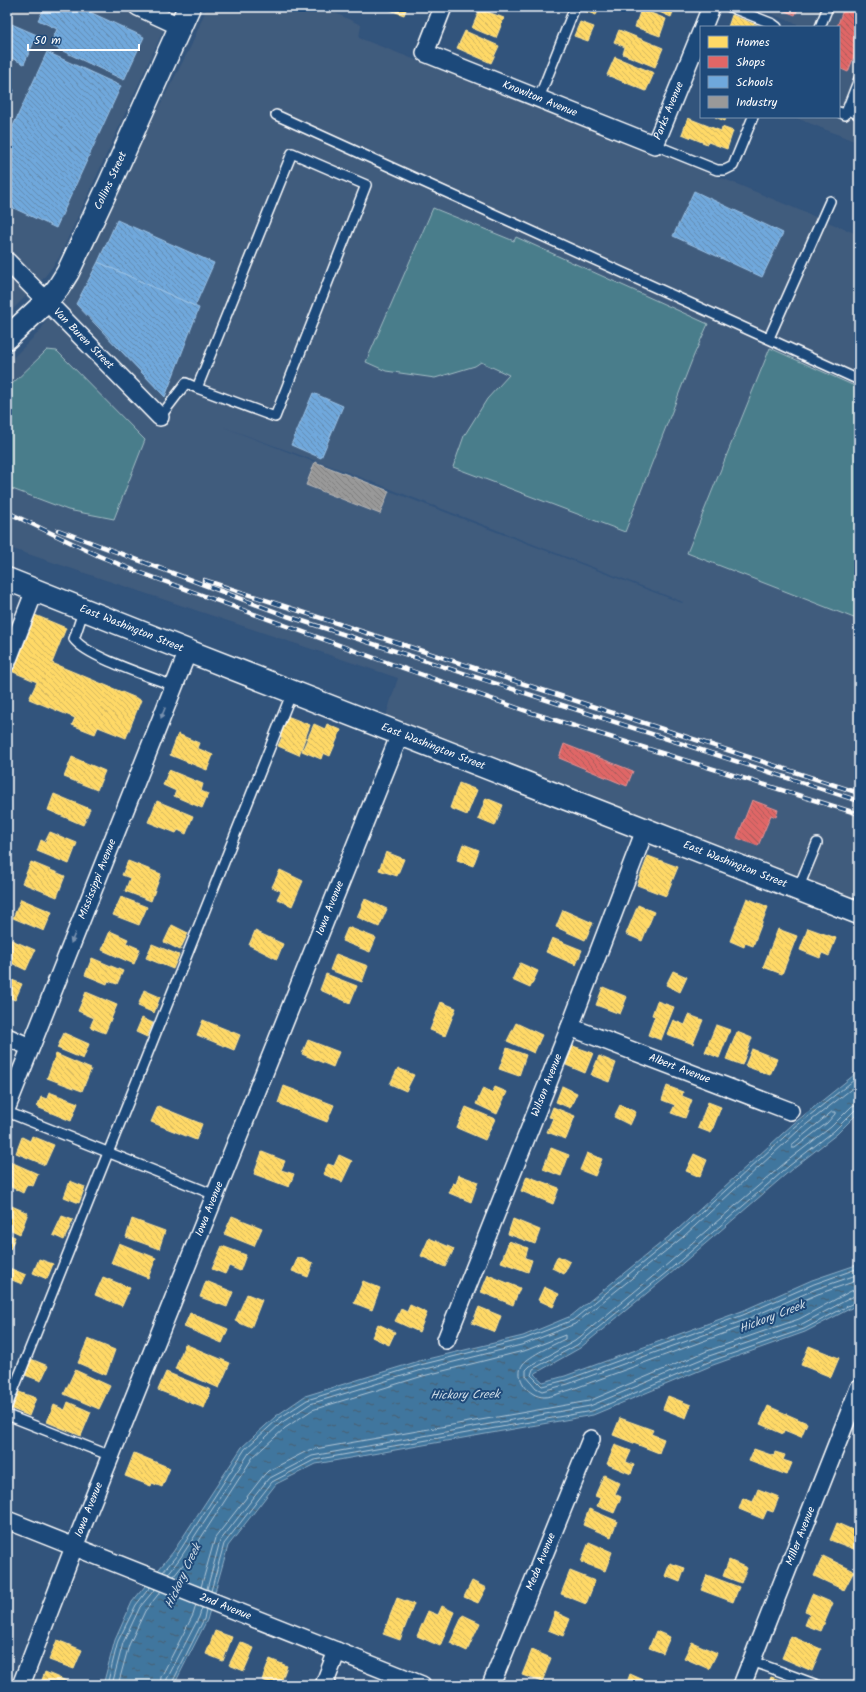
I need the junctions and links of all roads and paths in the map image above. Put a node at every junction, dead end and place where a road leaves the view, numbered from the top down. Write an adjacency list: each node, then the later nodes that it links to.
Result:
1 (138, 7): 11 (street)
2 (189, 7): 11 (street, Collins Street)
3 (443, 7): 14 (street, Knowlton Avenue)
4 (575, 7): 14 (lane)
5 (711, 7): 8 (street)
6 (730, 7): 9 (lane)
7 (828, 7): 10 (lane)
8 (703, 26)
9 (776, 26)
10 (820, 26)
11 (181, 27): 22 (street, Collins Street)
12 (700, 34): 19 (street, Parks Avenue)
13 (859, 80): 15 (lane)
14 (539, 98): 19 (street, Knowlton Avenue)
15 (843, 111): 16 (lane)
16 (859, 114)
17 (276, 115): 24 (lane)
18 (753, 118): 19 (lane)
19 (655, 145)
20 (830, 201): 24 (lane)
21 (7, 261): 22 (street, Van Buren Street)
22 (47, 300): 23 (street, Collins Street); 27 (street, Van Buren Street)
23 (7, 338)
24 (769, 338): 25 (lane)
25 (859, 380)
26 (197, 388): 26 (lane); 27 (lane)
27 (160, 417)
28 (7, 579): 29 (street, East Washington Street)
29 (35, 590): 30 (street, East Washington Street); 32 (street)
30 (84, 609): 31 (street, East Washington Street); 33 (lane)
31 (188, 651): 33 (street, Mississippi Avenue); 34 (street, East Washington Street)
32 (7, 662)
33 (174, 686): 42 (street, Mississippi Avenue, one-way to 42)
34 (292, 692): 35 (street, East Washington Street); 46 (lane)
35 (400, 734): 36 (street, East Washington Street); 47 (street, Iowa Avenue)
36 (645, 830): 38 (street, East Washington Street); 40 (street, Wilson Avenue)
37 (817, 844): 38 (lane)
38 (798, 889): 39 (street, East Washington Street)
39 (859, 913)
40 (570, 1028): 44 (street, Albert Avenue); 48 (street, Wilson Avenue)
41 (7, 1038): 42 (street)
42 (30, 1046): 43 (street, Mississippi Avenue)
43 (7, 1107)
44 (790, 1111)
45 (7, 1112): 46 (lane)
46 (108, 1153): 47 (lane); 50 (lane)
47 (215, 1195): 55 (street, Iowa Avenue)
48 (446, 1340)
49 (859, 1388): 53 (street, Miller Avenue)
50 (7, 1406)
51 (7, 1415): 55 (lane)
52 (859, 1426): 53 (street)
53 (843, 1430): 59 (street, Miller Avenue)
54 (591, 1439): 63 (street, Meda Avenue)
55 (111, 1456): 57 (street, Iowa Avenue)
56 (7, 1520): 57 (street, 2nd Avenue)
57 (74, 1547): 58 (street, 2nd Avenue); 60 (street, Iowa Avenue)
58 (337, 1651): 61 (street); 62 (street, 2nd Avenue)
59 (752, 1661): 64 (street, Miller Avenue); 65 (lane)
60 (21, 1685)
61 (324, 1685)
62 (422, 1685)
63 (491, 1685)
64 (742, 1685)
65 (817, 1685)

